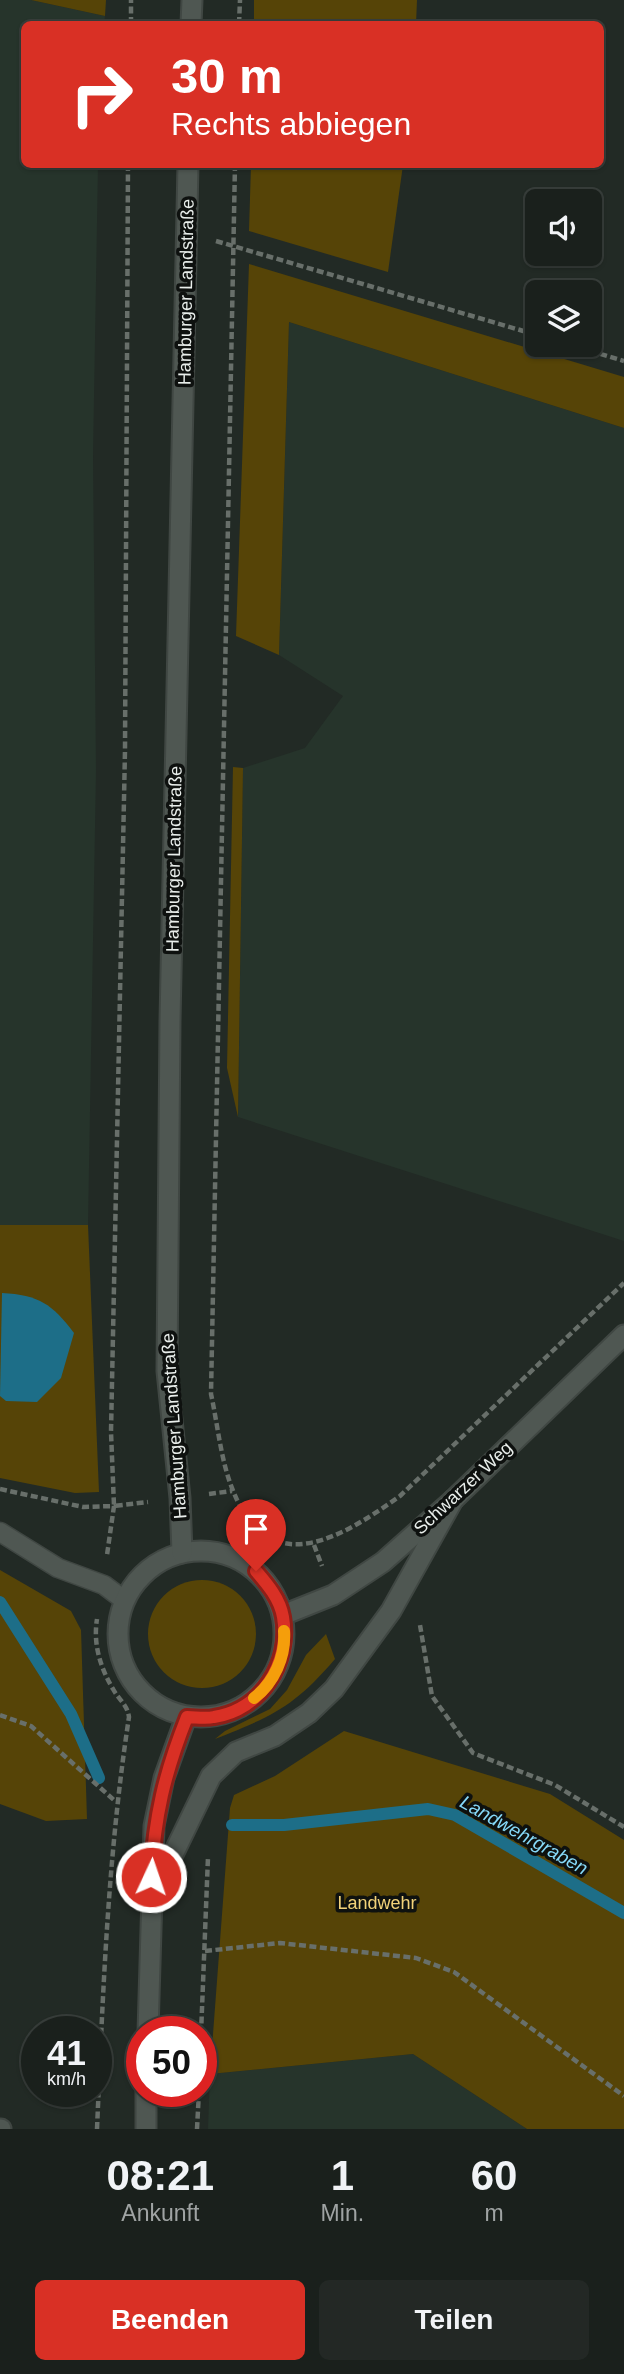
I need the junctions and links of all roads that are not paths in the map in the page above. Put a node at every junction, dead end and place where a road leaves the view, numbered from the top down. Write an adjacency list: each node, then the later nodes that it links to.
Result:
1 (192, 0): 2 (main road)
2 (191, 21)
3 (188, 168): 7 (main road, Hamburger Landstraße)
4 (624, 1335): 5 (main road, Schwarzer Weg)
5 (453, 1500): 9 (main road, Schwarzer Weg); 11 (main road)
6 (0, 1532): 8 (lane)
7 (182, 1553): 8 (main road); 9 (main road)
8 (124, 1600): 10 (main road)
9 (283, 1615): 10 (main road)
10 (187, 1717): 11 (main road)
11 (150, 1902): 12 (main road)
12 (148, 2016)
13 (146, 2107): 14 (main road)
14 (146, 2129)

